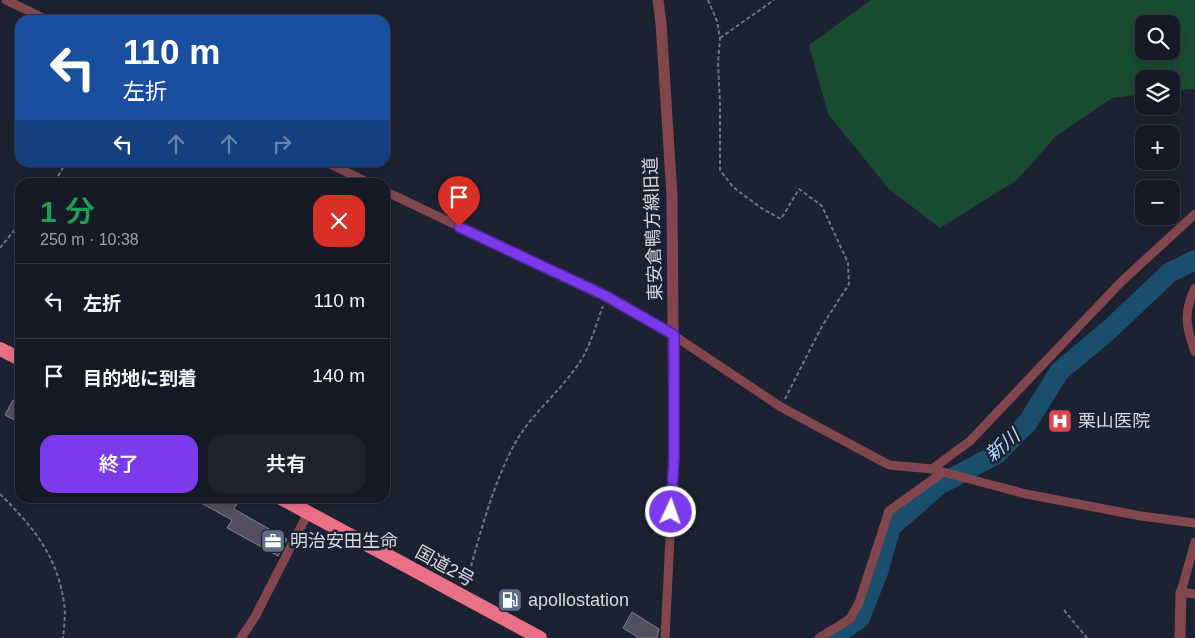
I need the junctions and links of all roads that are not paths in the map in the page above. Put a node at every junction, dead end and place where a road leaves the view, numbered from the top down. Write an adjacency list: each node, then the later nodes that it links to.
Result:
1 (6, 0): 3 (street)
2 (658, 0): 9 (street, 東安倉鴨方線旧道)
3 (38, 15)
4 (336, 167): 5 (street)
5 (358, 178)
6 (390, 193): 9 (street)
7 (1195, 214): 14 (street)
8 (1195, 288): 11 (street)
9 (674, 335): 13 (street, 東安倉鴨方線旧道); 14 (street)
10 (0, 349): 12 (highway)
11 (1195, 352)
12 (15, 356)
13 (674, 457): 24 (street, 東安倉鴨方線旧道)
14 (932, 469): 15 (street)
15 (942, 473): 18 (street); 25 (street)
16 (290, 503): 17 (highway, 国道2号)
17 (308, 513): 22 (street); 23 (highway, 国道2号)
18 (1195, 524)
19 (1195, 542): 20 (street)
20 (1181, 592): 21 (street); 26 (street)
21 (1195, 594)
22 (241, 638)
23 (540, 638)
24 (665, 638)
25 (819, 638)
26 (1180, 638)

